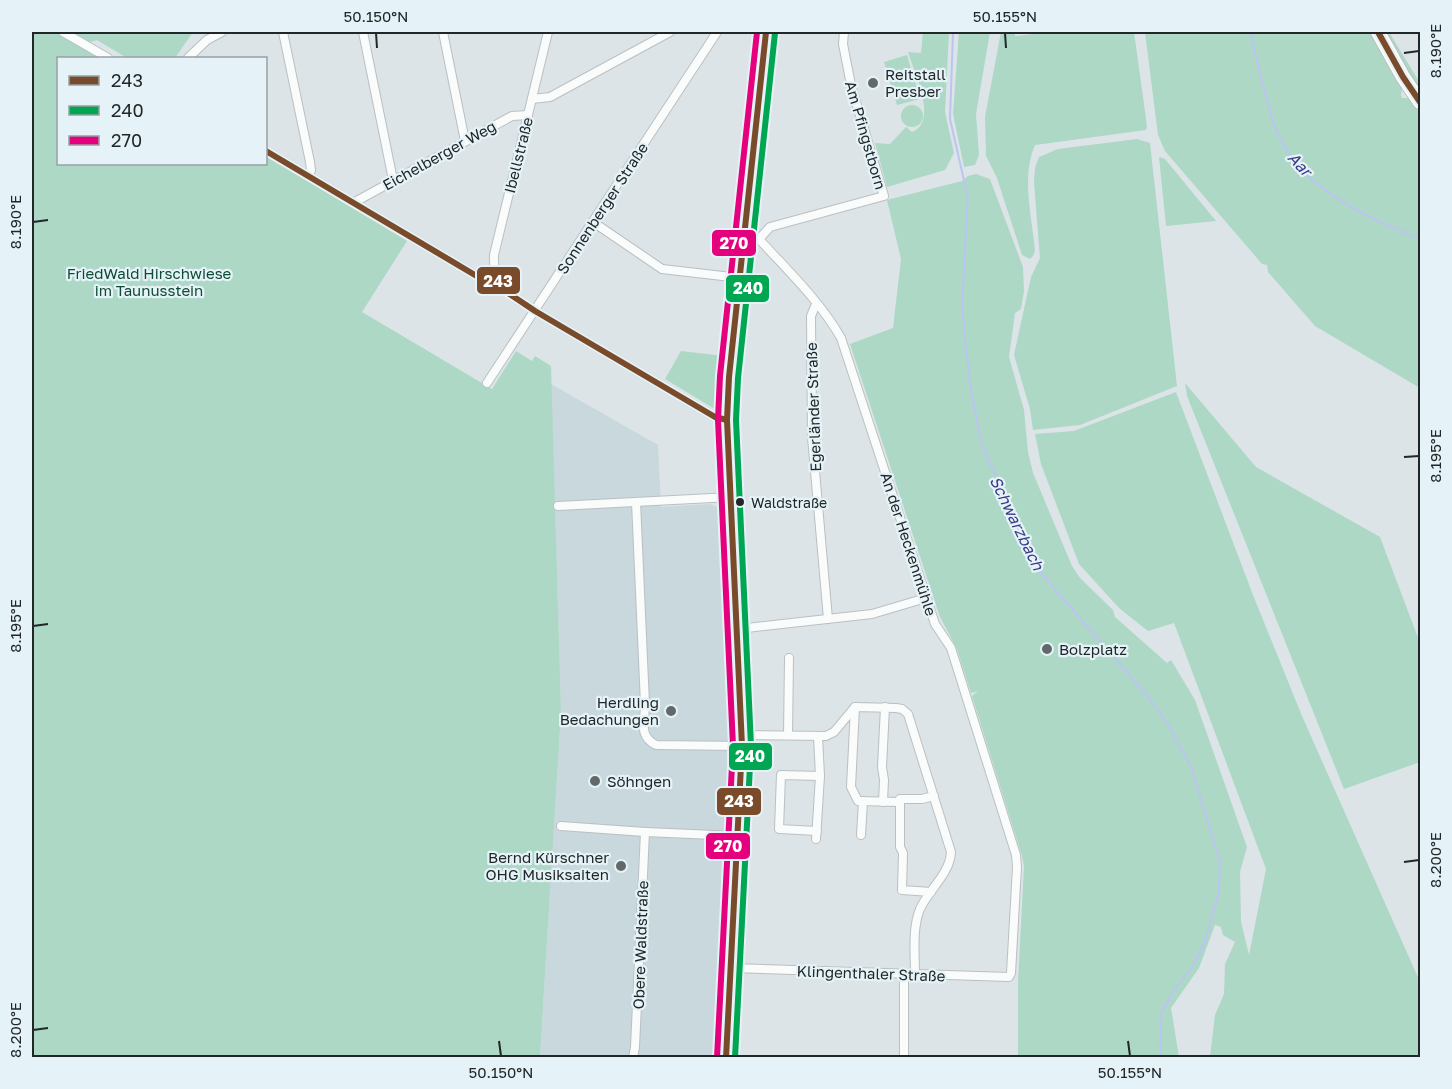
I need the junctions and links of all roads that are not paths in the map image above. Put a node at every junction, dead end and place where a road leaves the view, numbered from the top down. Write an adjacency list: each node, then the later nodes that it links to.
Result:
1 (63, 32): 12 (street)
2 (222, 32): 13 (street)
3 (283, 32): 19 (street)
4 (363, 32): 20 (street)
5 (443, 32): 17 (street)
6 (548, 32): 14 (street, Ibellstraße)
7 (670, 32): 14 (street)
8 (717, 32): 22 (street, Sonnenberger Straße)
9 (766, 32): 23 (main road)
10 (844, 32): 24 (street, Am Pfingstborn)
11 (1378, 32): 15 (main road)
12 (106, 57)
13 (189, 57)
14 (532, 99): 16 (street, Ibellstraße)
15 (1420, 102)
16 (528, 115): 17 (street, Eichelberger Weg); 26 (street, Ibellstraße)
17 (465, 141): 20 (street, Eichelberger Weg)
18 (267, 152): 19 (street)
19 (309, 176): 21 (street)
20 (393, 180): 21 (street, Eichelberger Weg)
21 (353, 203): 26 (street)
22 (593, 222): 25 (street); 28 (street, Sonnenberger Straße)
23 (744, 234): 24 (street); 25 (main road)
24 (759, 239): 27 (street, An der Heckenmühle)
25 (740, 278): 30 (main road)
26 (497, 279): 28 (street)
27 (816, 304): 34 (street, An der Heckenmühle); 35 (street, Egerländer Straße)
28 (535, 311): 29 (street, Sonnenberger Straße); 30 (street)
29 (486, 383)
30 (727, 420): 31 (main road)
31 (731, 497): 32 (street); 36 (main road)
32 (636, 502): 33 (street); 42 (street)
33 (558, 506)
34 (926, 598): 35 (street); 56 (street, An der Heckenmühle)
35 (828, 619): 36 (street)
36 (738, 629): 42 (main road)
37 (789, 658): 40 (street)
38 (855, 707): 39 (street); 41 (street); 45 (street)
39 (885, 707): 44 (street); 46 (street)
40 (788, 735): 41 (street); 42 (street)
41 (819, 736): 43 (street)
42 (742, 741): 51 (main road)
43 (820, 776): 43 (street)
44 (934, 796): 47 (street); 52 (street)
45 (863, 801): 46 (street); 50 (street)
46 (884, 802): 47 (street)
47 (900, 802): 52 (street)
48 (561, 826): 49 (street)
49 (645, 832): 51 (street); 57 (street, Obere Waldstraße)
50 (861, 835)
51 (738, 836): 53 (main road)
52 (931, 892): 55 (street)
53 (732, 968): 54 (street, Klingenthaler Straße); 58 (main road)
54 (904, 975): 55 (street, Klingenthaler Straße); 59 (street)
55 (915, 975): 56 (street, Klingenthaler Straße)
56 (1009, 977)
57 (633, 1058)
58 (726, 1058)
59 (903, 1058)

